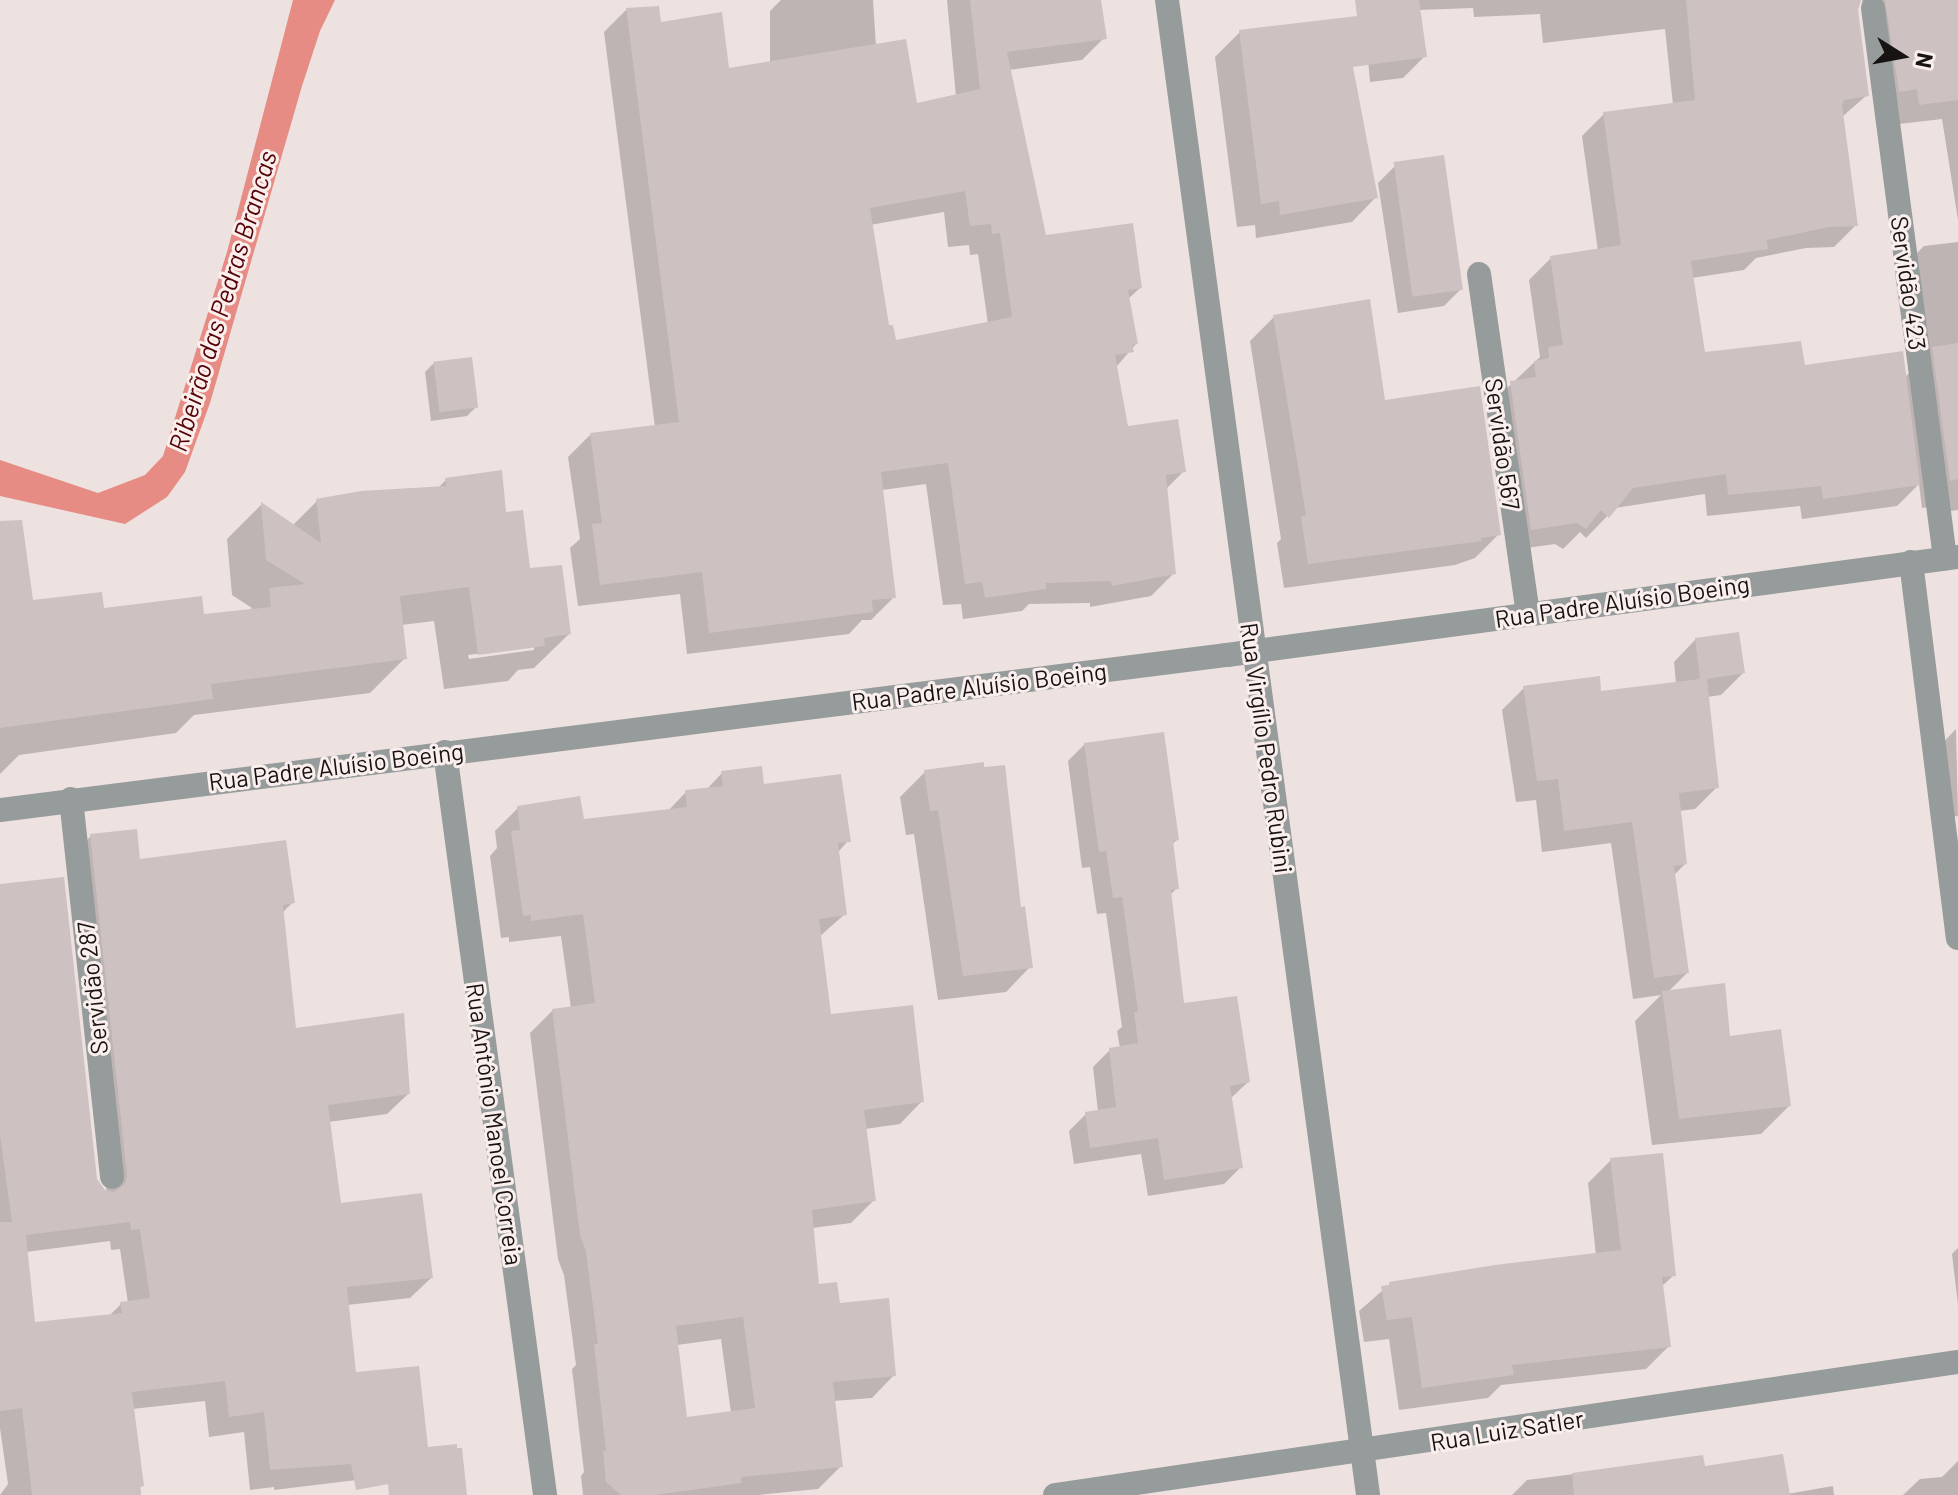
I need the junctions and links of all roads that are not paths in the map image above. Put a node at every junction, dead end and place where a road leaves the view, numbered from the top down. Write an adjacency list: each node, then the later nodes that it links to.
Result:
1 (1167, 0): 7 (street, Rua Virgílio Pedro Rubini)
2 (1873, 8): 4 (street, Servidão 423)
3 (1479, 274): 6 (street, Servidão 567)
4 (1952, 558): 5 (street, Rua Padre Aluísio Boeing)
5 (1911, 562): 6 (street, Rua Padre Aluísio Boeing); 11 (street)
6 (1528, 614): 7 (street, Rua Padre Aluísio Boeing)
7 (1255, 651): 8 (street, Rua Padre Aluísio Boeing); 14 (street, Rua Virgílio Pedro Rubini)
8 (445, 752): 9 (street, Rua Padre Aluísio Boeing); 15 (street, Rua Antônio Manoel Correia)
9 (71, 799): 10 (street, Rua Padre Aluísio Boeing); 12 (street, Servidão 287)
10 (0, 810)
11 (1958, 938)
12 (112, 1177)
13 (1958, 1362): 14 (street, Rua Luiz Satler)
14 (1363, 1452): 16 (street, Rua Luiz Satler); 17 (street, Rua Virgílio Pedro Rubini)
15 (545, 1495)
16 (1055, 1495)
17 (1368, 1495)

